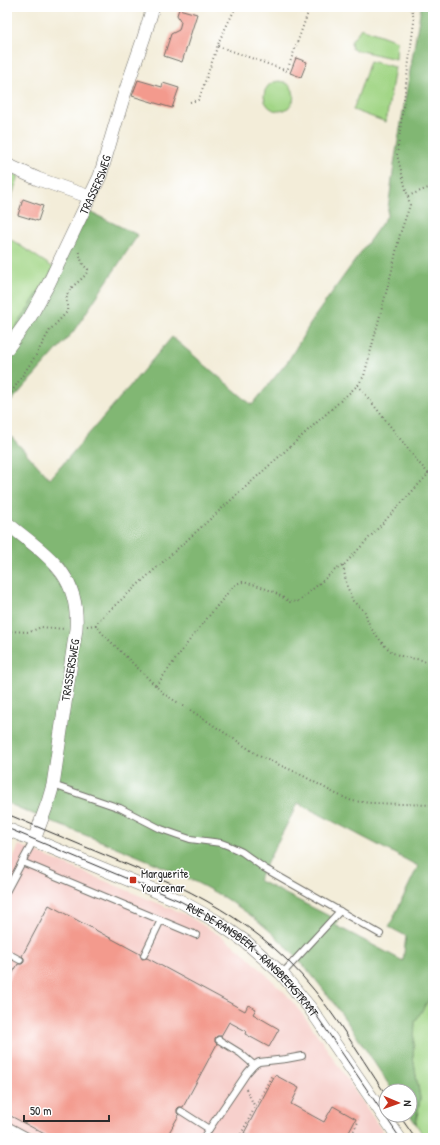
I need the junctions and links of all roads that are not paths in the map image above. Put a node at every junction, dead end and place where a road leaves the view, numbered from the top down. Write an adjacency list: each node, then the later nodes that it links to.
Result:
1 (153, 7): 3 (street, TRASSERSWEG)
2 (7, 166): 3 (street)
3 (90, 197): 4 (street, TRASSERSWEG)
4 (7, 349)
5 (7, 523): 6 (street, TRASSERSWEG)
6 (52, 785): 8 (street, TRASSERSWEG); 11 (lane)
7 (7, 829): 8 (street, RUE DE RANSBEEK - RANSBEEKSTRAAT)
8 (34, 840): 9 (lane); 18 (street, RUE DE RANSBEEK - RANSBEEKSTRAAT)
9 (22, 862): 10 (lane); 12 (lane)
10 (7, 890)
11 (340, 911): 13 (lane); 18 (lane)
12 (161, 920): 14 (lane); 16 (lane)
13 (380, 934)
14 (196, 935)
15 (7, 953): 17 (lane)
16 (144, 955)
17 (20, 960)
18 (282, 974): 27 (street, RUE DE RANSBEEK - RANSBEEKSTRAAT)
19 (219, 1040): 21 (lane)
20 (302, 1056): 21 (lane)
21 (254, 1065): 24 (lane)
22 (181, 1111): 24 (lane)
23 (7, 1125): 25 (lane)
24 (206, 1134): 26 (lane)
25 (31, 1138)
26 (212, 1138)
27 (399, 1138)

